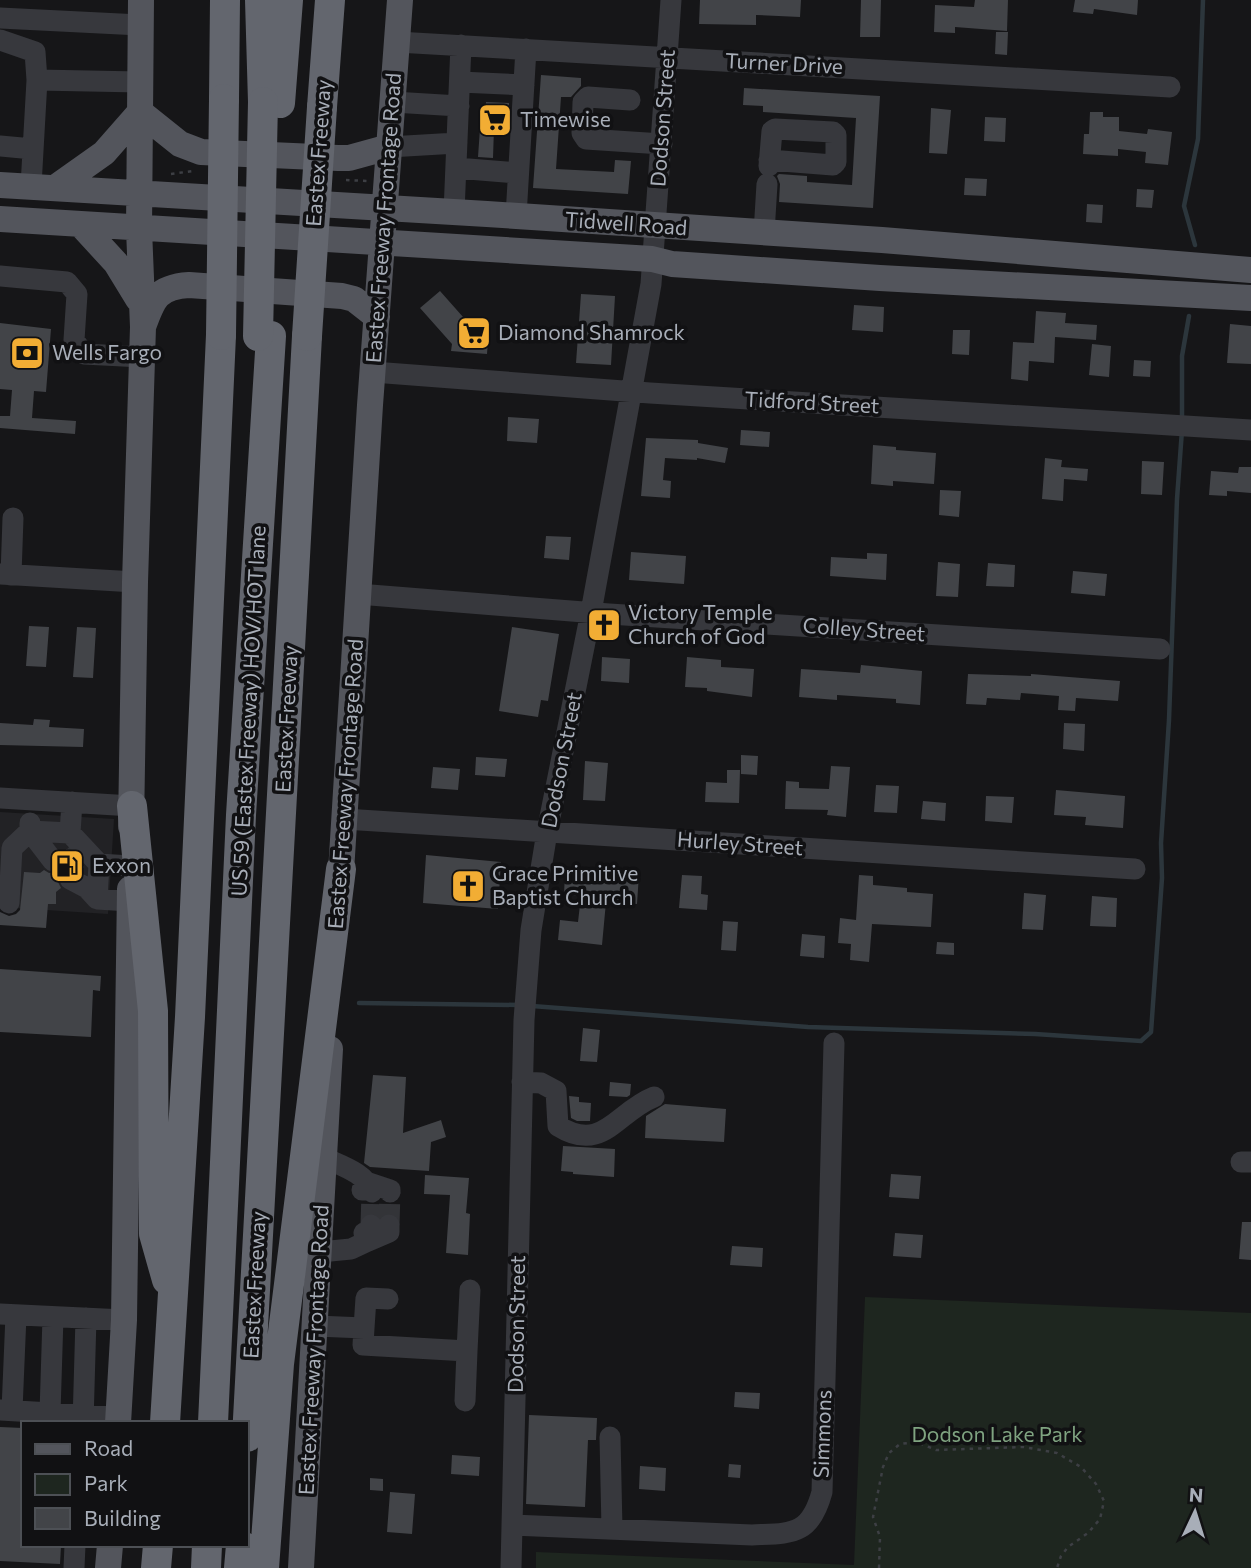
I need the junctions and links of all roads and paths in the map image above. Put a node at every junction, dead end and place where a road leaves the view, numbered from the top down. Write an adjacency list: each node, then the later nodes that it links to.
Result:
1 (225, 0): 88 (highway, bridge)
2 (260, 0): 22 (highway, Eastex Freeway)
3 (268, 0): 22 (highway)
4 (279, 0): 22 (highway)
5 (288, 0): 22 (highway)
6 (330, 0): 103 (highway, Eastex Freeway, bridge)
7 (400, 0): 12 (main road, Eastex Freeway Frontage Road)
8 (671, 0): 15 (street, Dodson Street)
9 (141, 13): 10 (street); 17 (main road)
10 (0, 18)
11 (0, 40): 16 (street)
12 (397, 42): 13 (street, Turner Drive); 23 (main road, Eastex Freeway Frontage Road)
13 (461, 45): 14 (street, Turner Drive); 18 (street)
14 (526, 49): 15 (street, Turner Drive); 19 (street)
15 (667, 57): 20 (street, Turner Drive); 27 (street, Dodson Street)
16 (37, 80): 17 (street); 30 (street)
17 (140, 82): 25 (main road)
18 (460, 82): 19 (street); 24 (street)
19 (524, 85): 33 (street)
20 (1170, 87)
21 (630, 100): 27 (street)
22 (272, 102): 63 (highway, Eastex Freeway, bridge)
23 (393, 102): 24 (street); 29 (main road, Eastex Freeway Frontage Road)
24 (459, 106): 26 (street)
25 (140, 112): 29 (main road); 35 (main road); 36 (main road)
26 (457, 143): 29 (street); 31 (street)
27 (662, 144): 42 (street, Dodson Street)
28 (0, 146): 30 (street)
29 (389, 147): 37 (main road, Eastex Freeway Frontage Road)
30 (33, 149): 35 (street)
31 (456, 168): 33 (street); 38 (street)
32 (768, 170): 44 (street)
33 (518, 173): 39 (street)
34 (0, 185): 35 (main road, Tidwell Road)
35 (44, 186): 36 (main road, Tidwell Road)
36 (139, 192): 37 (main road, Tidwell Road); 43 (main road)
37 (385, 207): 38 (main road, Tidwell Road); 46 (main road, Eastex Freeway Frontage Road)
38 (454, 212): 39 (main road, Tidwell Road)
39 (516, 216): 42 (main road, Tidwell Road)
40 (0, 219): 41 (main road, Tidwell Road)
41 (82, 226): 43 (main road, Tidwell Road); 52 (main road)
42 (655, 226): 44 (main road, Tidwell Road); 47 (street, Dodson Street)
43 (139, 229): 46 (main road, Tidwell Road); 52 (main road)
44 (764, 233): 45 (main road, Tidwell Road)
45 (882, 240): 48 (main road, Tidwell Road); 50 (main road)
46 (382, 243): 47 (main road, Tidwell Road); 53 (main road, Eastex Freeway Frontage Road)
47 (653, 259): 50 (main road, Tidwell Road); 56 (street, Dodson Street)
48 (1251, 270)
49 (0, 276): 54 (street)
50 (880, 278): 51 (main road, Tidwell Road)
51 (1251, 298)
52 (141, 316): 53 (main road); 54 (main road)
53 (377, 317): 55 (main road, Eastex Freeway Frontage Road)
54 (142, 358): 60 (main road)
55 (373, 372): 56 (street, Tidford Street); 61 (main road, Eastex Freeway Frontage Road)
56 (631, 391): 57 (street, Tidford Street); 62 (street, Dodson Street)
57 (1251, 430)
58 (13, 518): 59 (street)
59 (6, 574): 60 (street)
60 (135, 582): 68 (main road)
61 (358, 594): 62 (street, Colley Street); 69 (main road, Eastex Freeway Frontage Road)
62 (592, 612): 64 (street, Colley Street); 71 (street, Dodson Street)
63 (253, 640): 102 (highway, US 59 (Eastex Freeway) HOV/HOT lane)
64 (1160, 649)
65 (0, 798): 66 (street)
66 (33, 800): 67 (street); 70 (street)
67 (72, 802): 68 (street); 72 (street)
68 (132, 806): 73 (main road); 88 (highway)
69 (344, 819): 71 (street, Hurley Street); 74 (main road, Eastex Freeway Frontage Road)
70 (30, 831): 72 (street); 72 (street); 78 (street)
71 (547, 832): 75 (street, Hurley Street); 80 (street, Dodson Street)
72 (58, 848): 76 (street)
73 (131, 866): 76 (street); 77 (main road)
74 (341, 869): 82 (main road, Eastex Freeway Frontage Road); 117 (highway)
75 (1135, 869)
76 (87, 880): 77 (street)
77 (130, 901): 92 (main road)
78 (9, 903)
79 (834, 1043): 106 (street, Simmons)
80 (522, 1082): 81 (street); 105 (street, Dodson Street)
81 (654, 1097)
82 (326, 1158): 83 (street); 85 (main road, Eastex Freeway Frontage Road)
83 (373, 1190)
84 (372, 1229): 85 (street)
85 (320, 1252): 93 (main road, Eastex Freeway Frontage Road)
86 (470, 1290): 95 (street)
87 (388, 1299): 94 (street)
88 (173, 1300): 101 (highway)
89 (8, 1314): 90 (street); 97 (street)
90 (53, 1317): 91 (street); 98 (street)
91 (86, 1318): 92 (street); 99 (street)
92 (124, 1320): 100 (main road)
93 (316, 1326): 94 (street); 118 (main road, Eastex Freeway Frontage Road)
94 (364, 1328): 95 (street)
95 (467, 1351): 96 (street)
96 (465, 1401)
97 (6, 1410): 98 (street)
98 (50, 1413): 99 (street)
99 (83, 1419): 100 (street)
100 (118, 1420)
101 (165, 1421)
102 (212, 1421)
103 (248, 1421)
104 (610, 1437): 106 (street)
105 (512, 1525): 106 (street, Simmons); 119 (street, Dodson Street)
106 (612, 1529)
107 (75, 1547): 112 (street)
108 (110, 1547): 113 (main road)
109 (158, 1547): 114 (highway)
110 (207, 1547): 115 (highway)
111 (241, 1547): 116 (highway)
112 (74, 1568)
113 (108, 1568)
114 (156, 1568)
115 (206, 1568)
116 (239, 1568)
117 (264, 1568)
118 (301, 1568)
119 (511, 1568)
120 (879, 1568): 121 (path)
121 (1057, 1568)

